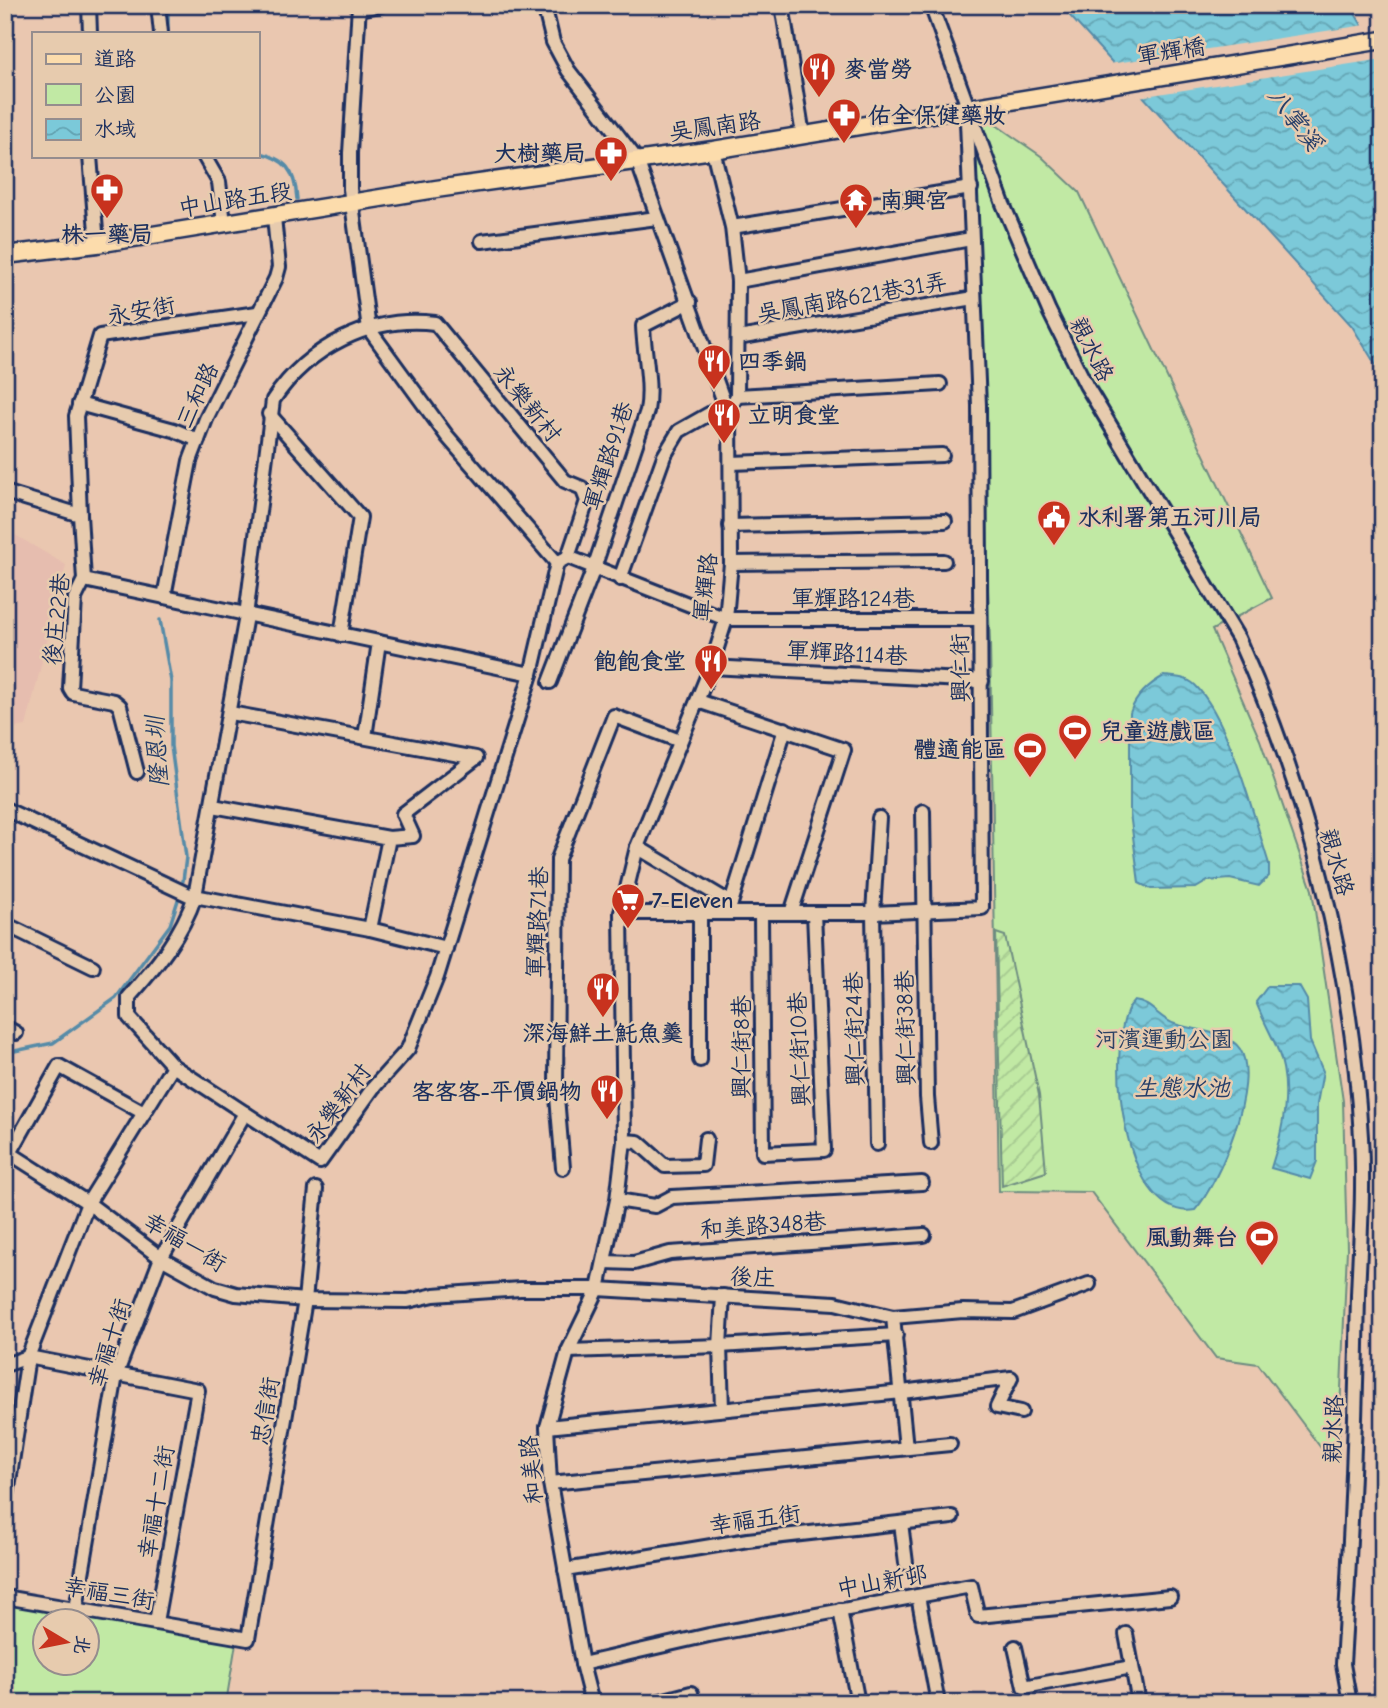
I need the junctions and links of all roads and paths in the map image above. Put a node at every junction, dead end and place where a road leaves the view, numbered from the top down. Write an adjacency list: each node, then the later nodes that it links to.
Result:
1 (89, 5): 8 (street)
2 (158, 5): 9 (street)
3 (380, 5): 7 (street)
4 (544, 5): 16 (street, 軍輝路)
5 (782, 5): 12 (street)
6 (931, 5): 11 (street)
7 (360, 7): 19 (street)
8 (90, 32)
9 (161, 32)
10 (1383, 40): 11 (main road, 軍輝橋)
11 (966, 108): 12 (main road, 吳鳳南路); 18 (street, 興仁街); 148 (street, 親水路)
12 (803, 135): 13 (main road, 吳鳳南路)
13 (713, 150): 16 (main road, 吳鳳南路); 23 (street)
14 (90, 158): 26 (street)
15 (205, 158): 22 (street)
16 (636, 160): 17 (main road, 吳鳳南路); 21 (street, 軍輝路)
17 (471, 185): 19 (main road, 中山路五段)
18 (971, 188): 23 (street); 24 (street, 興仁街)
19 (352, 203): 20 (main road, 中山路五段); 32 (street)
20 (274, 217): 22 (main road, 中山路五段); 31 (street, 三和路)
21 (657, 218): 25 (street); 30 (street, 軍輝路)
22 (225, 223): 26 (main road, 中山路五段)
23 (732, 227): 28 (street)
24 (971, 239): 28 (street); 29 (street, 興仁街)
25 (482, 241)
26 (97, 244): 27 (main road, 中山路五段)
27 (5, 255)
28 (738, 281): 33 (street)
29 (974, 298): 33 (street, 吳鳳南路621巷31弄); 55 (street, 興仁街)
30 (690, 302): 37 (street, 軍輝路); 49 (street, 軍輝路91巷)
31 (257, 313): 36 (street, 永安街); 39 (street, 三和路)
32 (369, 329): 38 (street, 永樂新村); 46 (street); 46 (street, 永樂新村)
33 (738, 338): 35 (street)
34 (940, 384): 35 (street)
35 (737, 396): 37 (street)
36 (79, 404): 39 (street); 43 (street, 後庄22巷)
37 (728, 406): 41 (street, 軍輝路); 50 (street)
38 (269, 414): 53 (street, 永樂新村); 56 (street)
39 (198, 440): 52 (street, 三和路)
40 (942, 455): 41 (street)
41 (731, 463): 45 (street, 軍輝路)
42 (5, 492): 43 (street)
43 (80, 515): 51 (street, 後庄22巷)
44 (945, 521): 45 (street)
45 (730, 526): 48 (street, 軍輝路)
46 (563, 560): 49 (street); 59 (street, 永樂新村)
47 (944, 561): 48 (street)
48 (731, 563): 54 (street, 軍輝路)
49 (594, 568): 50 (street); 61 (street, 軍輝路91巷)
50 (620, 579): 54 (street)
51 (84, 580): 52 (street); 67 (street, 後庄22巷)
52 (164, 597): 53 (street)
53 (246, 616): 56 (street); 63 (street, 永樂新村)
54 (726, 619): 55 (street, 軍輝路124巷); 58 (street, 軍輝路)
55 (979, 619): 60 (street, 興仁街)
56 (341, 635): 57 (street)
57 (379, 642): 59 (street); 65 (street)
58 (711, 667): 60 (street, 軍輝路114巷); 62 (street, 軍輝路)
59 (531, 674): 85 (street, 永樂新村)
60 (982, 681): 76 (street, 興仁街)
61 (550, 682)
62 (698, 701): 64 (street); 66 (street, 軍輝路)
63 (230, 713): 65 (street); 68 (street, 永樂新村)
64 (785, 729): 75 (street); 79 (street)
65 (365, 737): 72 (street)
66 (680, 741): 73 (street, 軍輝路); 97 (street, 軍輝路71巷)
67 (137, 772)
68 (213, 806): 72 (street); 74 (street, 永樂新村)
69 (5, 809): 74 (street)
70 (923, 811): 76 (street, 興仁街38巷)
71 (879, 818): 81 (street, 興仁街24巷)
72 (389, 838): 84 (street)
73 (637, 847): 75 (street); 77 (street, 軍輝路)
74 (195, 897): 84 (street); 88 (street, 永樂新村)
75 (729, 908): 78 (street, 興仁街); 82 (street, 興仁街)
76 (923, 912): 81 (street, 興仁街); 93 (street, 興仁街38巷)
77 (621, 913): 78 (street, 興仁街); 92 (street, 軍輝路)
78 (699, 913): 87 (street)
79 (791, 913): 80 (street, 興仁街); 82 (street, 興仁街)
80 (814, 913): 81 (street, 興仁街); 95 (street, 興仁街10巷)
81 (873, 913): 94 (street, 興仁街24巷)
82 (761, 914): 95 (street, 興仁街8巷)
83 (5, 924): 86 (street)
84 (370, 929): 85 (street)
85 (446, 948): 90 (street, 永樂新村)
86 (93, 967)
87 (700, 1060)
88 (173, 1066): 89 (street); 90 (street, 永樂新村)
89 (144, 1113): 96 (street); 101 (street)
90 (245, 1113): 103 (street, 幸福十街)
91 (706, 1139): 92 (street)
92 (624, 1141): 100 (street, 軍輝路)
93 (931, 1143)
94 (877, 1144)
95 (791, 1152)
96 (6, 1155): 101 (street, 幸福一街)
97 (563, 1168)
98 (922, 1183): 100 (street, 和美路348巷)
99 (316, 1189): 108 (street, 忠信街)
100 (617, 1200): 104 (street, 和美路)
101 (88, 1203): 103 (street, 幸福一街); 114 (street)
102 (924, 1235): 104 (street, 和美路348巷)
103 (161, 1258): 108 (street, 幸福一街); 116 (street, 幸福十街)
104 (605, 1262): 106 (street, 和美路)
105 (1090, 1284): 110 (street, 後庄)
106 (598, 1289): 107 (street, 後庄); 109 (street, 後庄); 113 (street, 和美路)
107 (723, 1296): 110 (street, 後庄); 112 (street)
108 (305, 1300): 109 (street, 幸福一街); 138 (street, 忠信街)
109 (408, 1301)
110 (893, 1318): 111 (street)
111 (896, 1335): 112 (street); 117 (street)
112 (720, 1346): 113 (street); 118 (street)
113 (568, 1350): 120 (street, 和美路)
114 (28, 1357): 115 (street); 116 (street); 124 (street)
115 (5, 1365)
116 (116, 1375): 133 (street, 幸福十街); 136 (street, 幸福十二街)
117 (902, 1392): 118 (street); 119 (street); 122 (street)
118 (722, 1409): 120 (street)
119 (1021, 1412)
120 (547, 1427): 123 (street, 和美路)
121 (950, 1444): 122 (street)
122 (906, 1448): 123 (street)
123 (550, 1483): 128 (street, 和美路)
124 (5, 1508)
125 (951, 1517): 126 (street, 幸福五街)
126 (901, 1523): 127 (street); 128 (street, 幸福五街)
127 (906, 1563)
128 (565, 1570): 140 (street, 和美路)
129 (918, 1596): 131 (street, 中山新邨); 134 (street, 中山新邨); 146 (street)
130 (5, 1597): 132 (street, 幸福三街)
131 (1170, 1597)
132 (58, 1606)
133 (77, 1606)
134 (840, 1610): 140 (street, 中山新邨); 145 (street)
135 (102, 1613): 136 (street, 幸福三街)
136 (156, 1622): 138 (street, 幸福三街)
137 (1126, 1634): 141 (street)
138 (248, 1639)
139 (1015, 1647): 141 (street)
140 (582, 1664): 142 (street, 和美路)
141 (1132, 1667): 147 (street)
142 (592, 1703)
143 (653, 1703): 144 (street)
144 (693, 1703)
145 (858, 1703)
146 (938, 1703)
147 (1139, 1703)
148 (1350, 1703)

